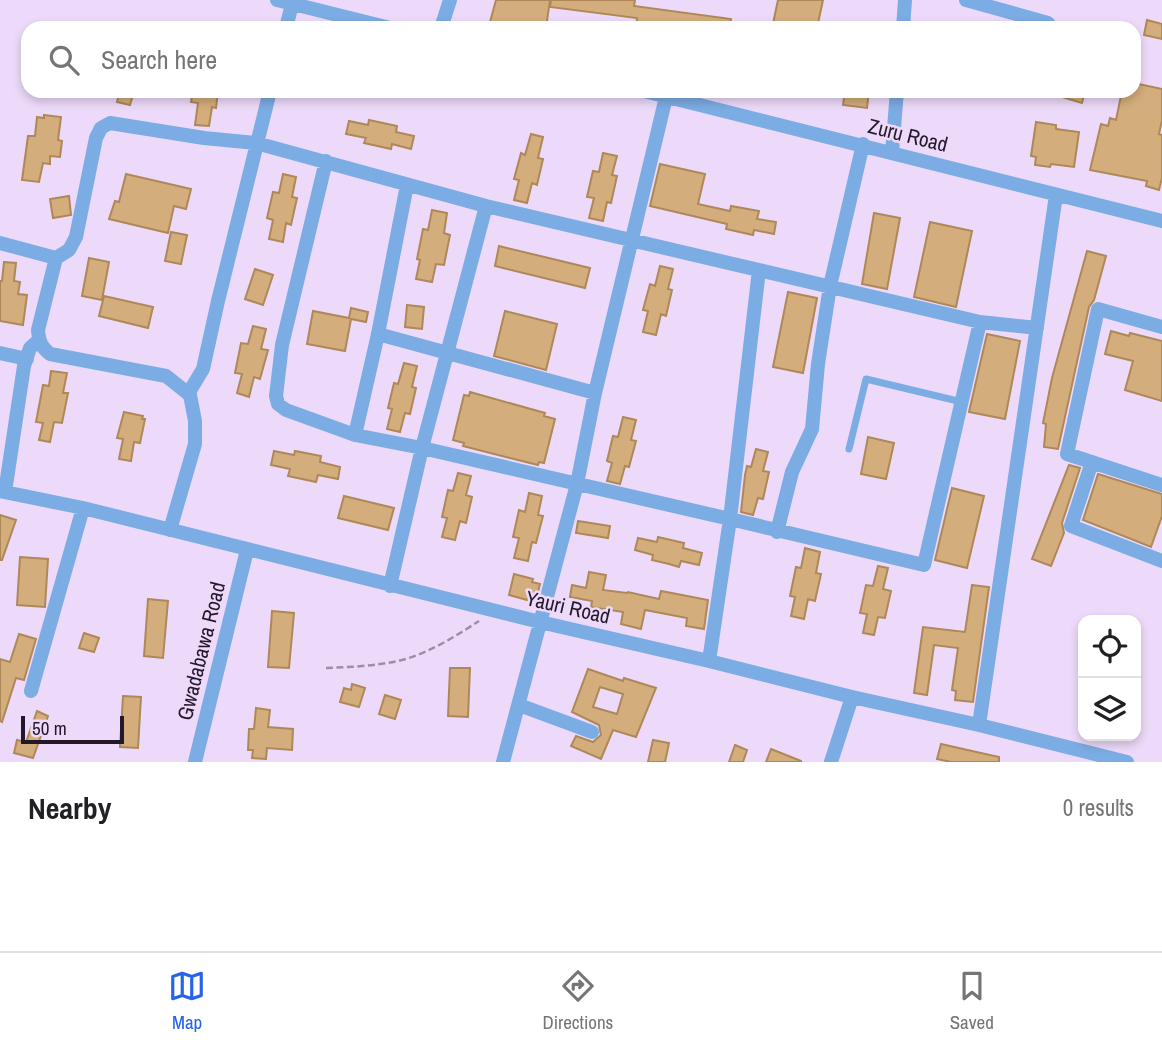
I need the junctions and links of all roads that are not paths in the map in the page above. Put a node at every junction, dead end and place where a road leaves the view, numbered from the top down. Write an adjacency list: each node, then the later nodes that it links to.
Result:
1 (276, 0): 5 (street)
2 (450, 0): 8 (street)
3 (905, 0): 9 (street)
4 (966, 0): 10 (street)
5 (292, 4): 6 (street); 7 (street)
6 (288, 21)
7 (361, 21)
8 (443, 21)
9 (904, 21)
10 (1041, 21)
11 (268, 98): 15 (street)
12 (666, 98): 23 (street)
13 (670, 98): 16 (street, Zuru Road)
14 (896, 98): 17 (street)
15 (256, 143): 18 (street); 25 (street); 37 (street)
16 (863, 144): 17 (street, Zuru Road); 27 (street)
17 (892, 152): 20 (street, Zuru Road)
18 (326, 161): 19 (street); 39 (street)
19 (408, 185): 21 (street); 31 (street)
20 (1056, 195): 22 (street, Zuru Road); 30 (street)
21 (486, 206): 23 (street); 34 (street)
22 (1162, 220)
23 (631, 242): 26 (street); 36 (street)
24 (0, 243): 25 (street)
25 (55, 258): 32 (street)
26 (759, 270): 27 (street); 47 (street)
27 (831, 286): 28 (street); 49 (street)
28 (980, 322): 30 (street); 38 (street)
29 (1162, 327): 42 (street)
30 (1038, 328): 58 (street)
31 (378, 334): 34 (street); 39 (street)
32 (39, 340): 35 (street); 37 (street)
33 (0, 353): 35 (street)
34 (447, 353): 36 (street); 40 (street)
35 (27, 359): 45 (street)
36 (595, 393): 44 (street)
37 (188, 394): 48 (street)
38 (962, 402): 41 (lane); 49 (street)
39 (355, 435): 40 (street)
40 (422, 448): 44 (street); 52 (street)
41 (849, 449)
42 (1092, 462): 43 (street); 51 (street)
43 (1161, 480)
44 (577, 484): 47 (street); 53 (street)
45 (3, 492): 46 (street, Yauri Road)
46 (83, 508): 48 (street, Yauri Road); 55 (street)
47 (730, 519): 49 (street); 54 (street)
48 (170, 530): 50 (street, Yauri Road)
49 (777, 532)
50 (247, 550): 52 (street, Yauri Road); 60 (street, Gwadabawa Road)
51 (1162, 561)
52 (390, 586): 53 (street, Yauri Road)
53 (540, 622): 54 (street, Yauri Road); 57 (street)
54 (709, 661): 56 (street, Yauri Road)
55 (31, 691)
56 (852, 697): 58 (street, Yauri Road); 62 (street)
57 (519, 705): 59 (street); 61 (street)
58 (979, 725): 63 (street, Yauri Road)
59 (592, 732)
60 (195, 762)
61 (503, 762)
62 (831, 762)
63 (1127, 762)

